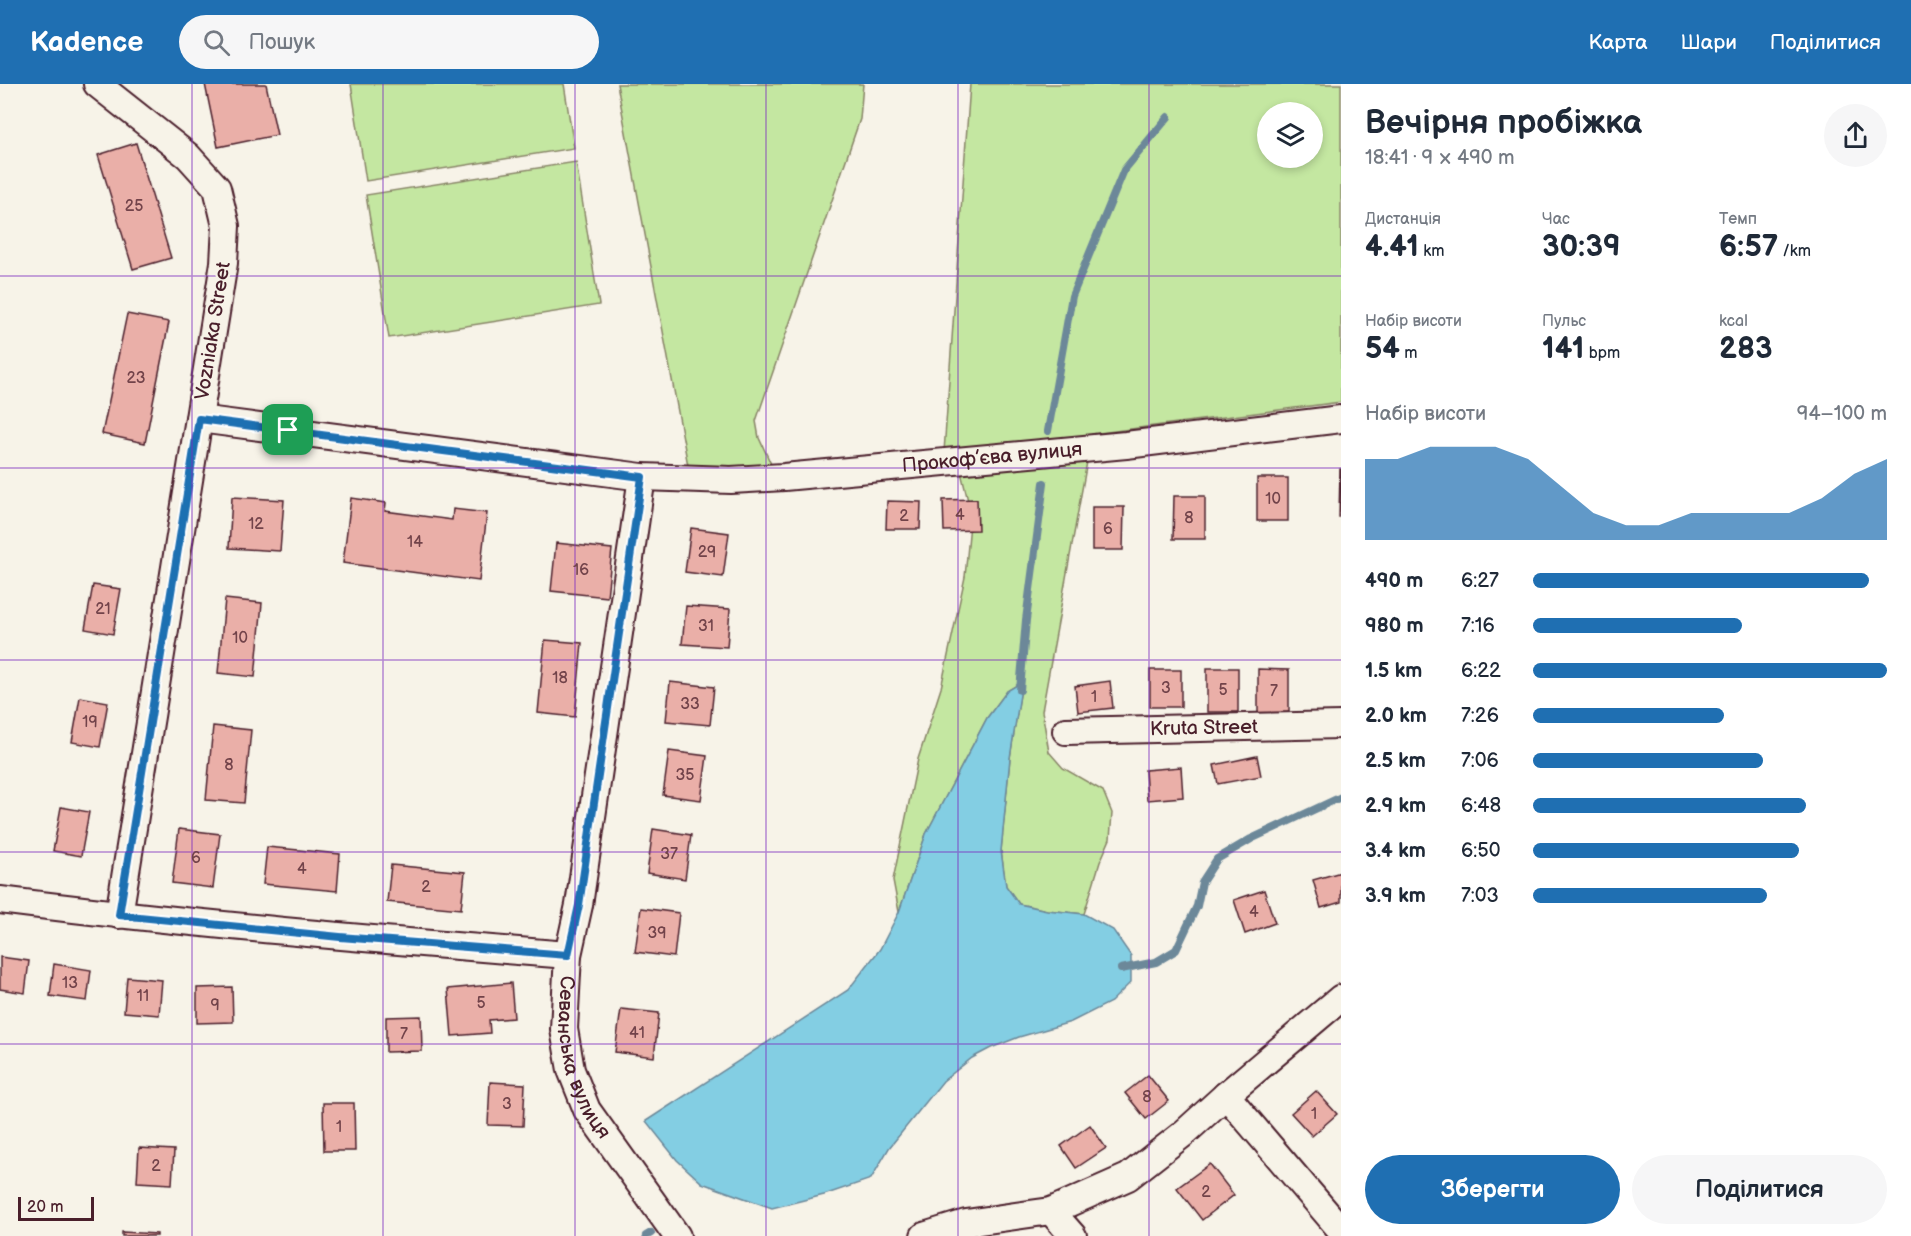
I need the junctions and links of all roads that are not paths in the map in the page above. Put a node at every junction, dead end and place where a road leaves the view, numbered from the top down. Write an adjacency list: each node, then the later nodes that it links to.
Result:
1 (97, 84): 2 (street, Vozniaka Street)
2 (199, 419): 4 (street, Прокоф’єва вулиця); 8 (street, Vozniaka Street)
3 (1341, 419): 4 (street, Прокоф’єва вулиця)
4 (642, 477): 9 (street)
5 (1341, 725): 6 (street, Kruta Street)
6 (1066, 731)
7 (0, 900): 8 (street, Севанська вулиця)
8 (119, 915): 9 (street, Севанська вулиця)
9 (568, 955): 14 (street, Севанська вулиця)
10 (1341, 998): 11 (street)
11 (1226, 1095): 12 (street); 13 (street)
12 (1052, 1211): 15 (street); 16 (street)
13 (1341, 1230)
14 (677, 1236)
15 (924, 1236)
16 (1073, 1236)

